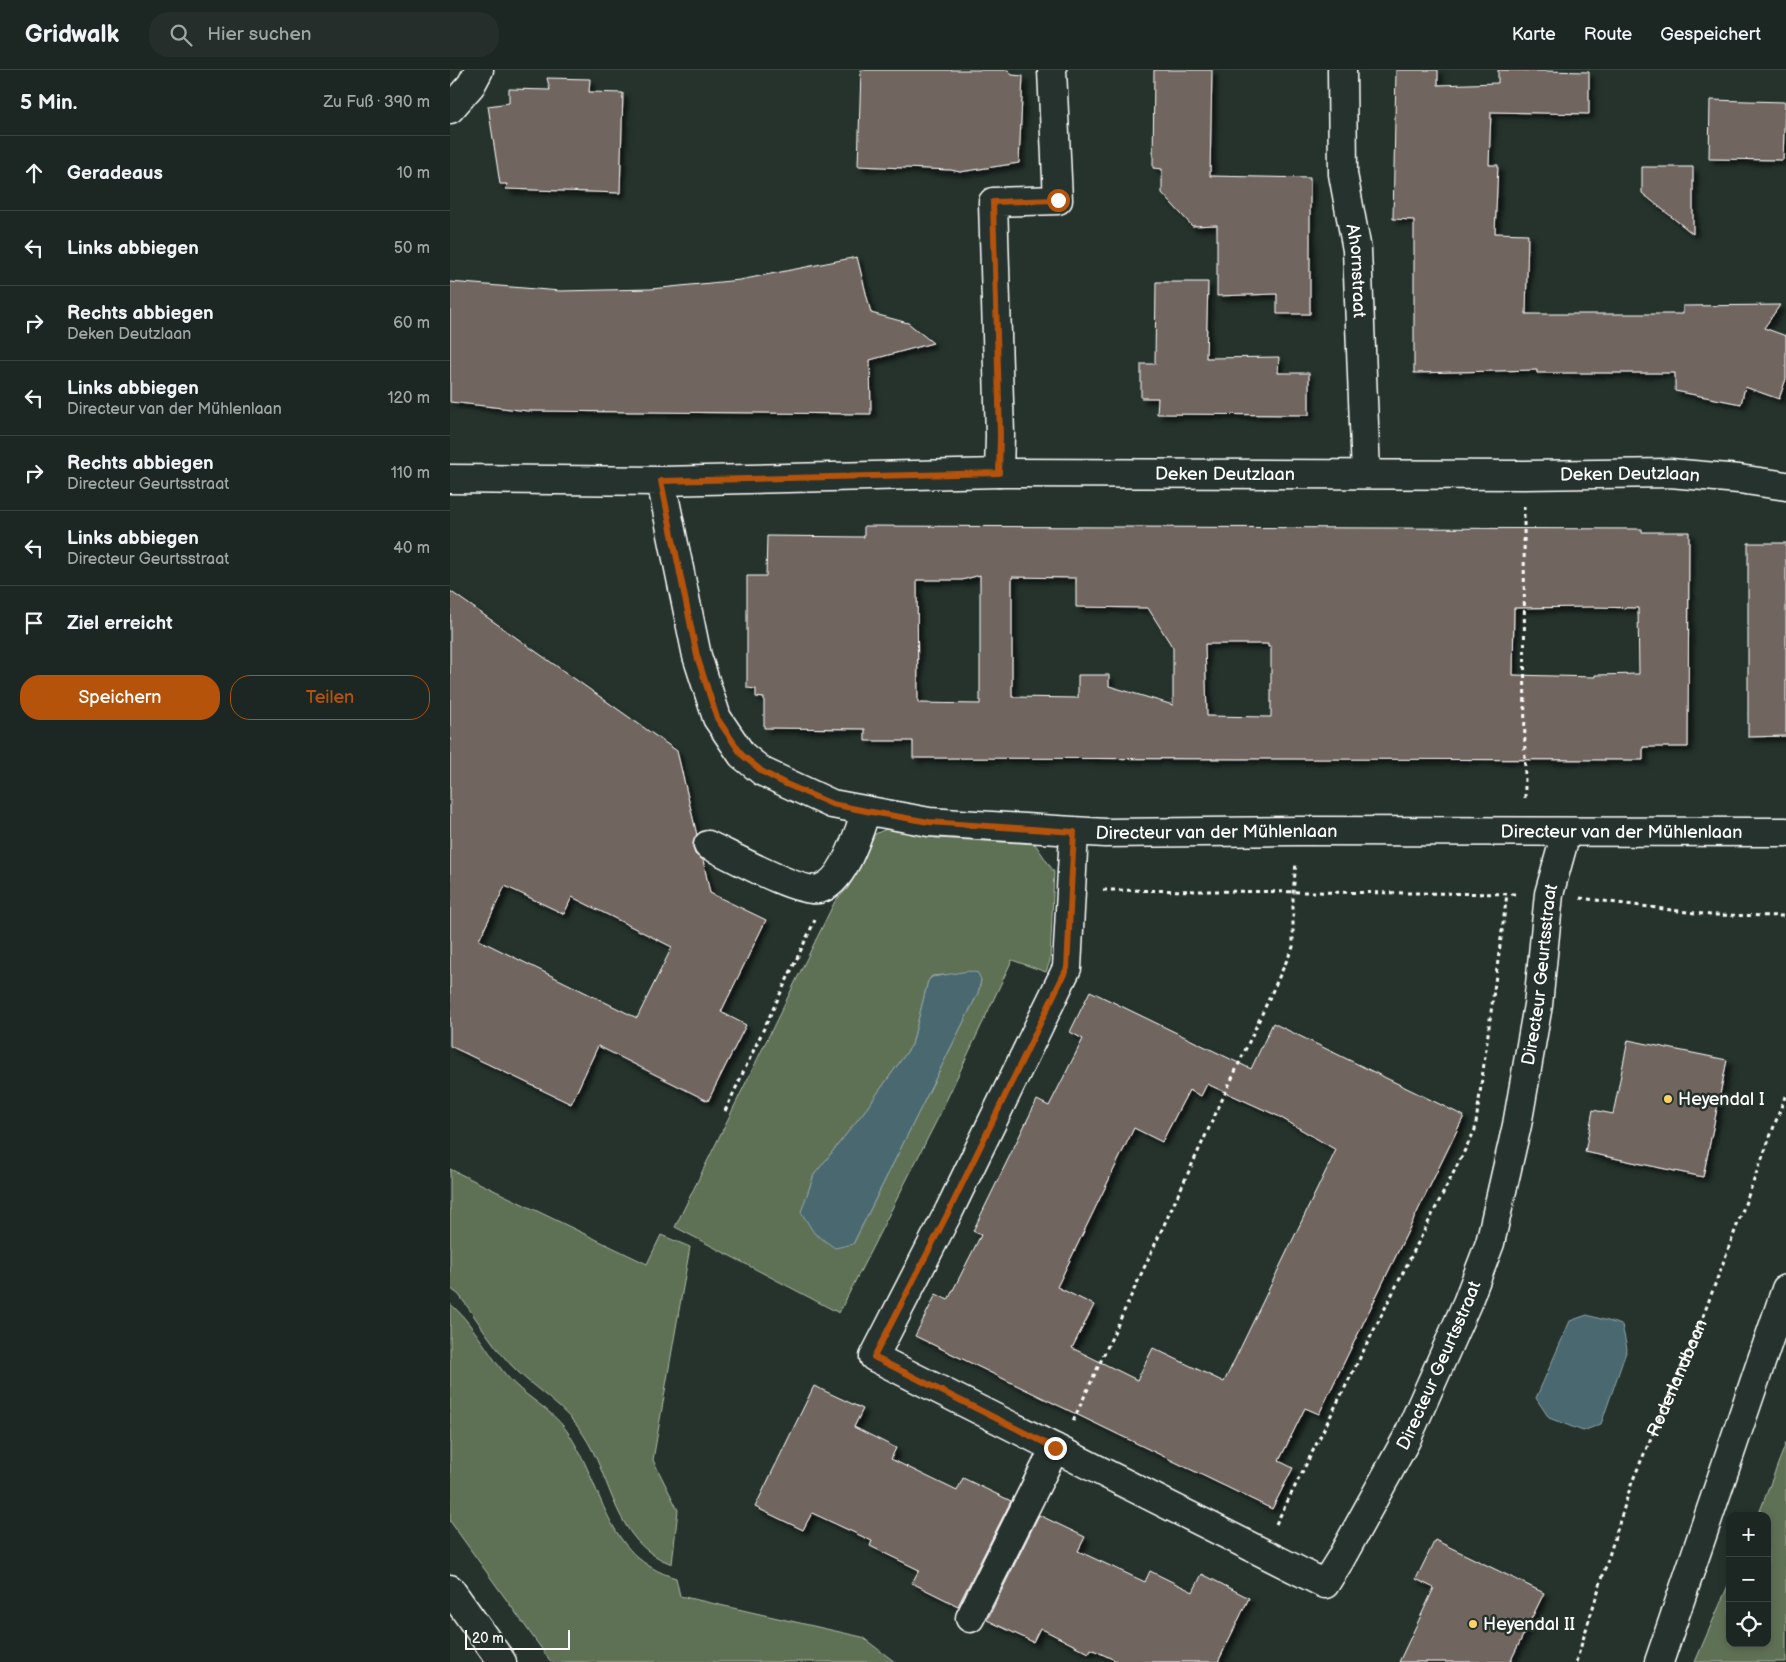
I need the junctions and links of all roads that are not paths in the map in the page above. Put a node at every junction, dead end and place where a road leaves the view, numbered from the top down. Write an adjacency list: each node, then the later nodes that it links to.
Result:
1 (479, 70): 4 (street)
2 (1052, 70): 5 (street)
3 (1342, 70): 6 (street, Ahornstraat)
4 (450, 109)
5 (999, 473): 6 (street, Deken Deutzlaan); 8 (street, Deken Deutzlaan)
6 (1366, 474): 9 (street, Deken Deutzlaan)
7 (450, 479): 8 (street)
8 (661, 481): 10 (street, Directeur van der Mühlenlaan)
9 (1786, 486)
10 (866, 811): 11 (street, Directeur van der Mühlenlaan); 14 (street)
11 (1074, 832): 13 (street, Directeur van der Mühlenlaan); 16 (street, Directeur Geurtsstraat)
12 (1786, 832): 13 (street, Directeur van der Mühlenlaan)
13 (1566, 833): 16 (street, Directeur Geurtsstraat)
14 (708, 845)
15 (1786, 1289): 20 (street)
16 (1057, 1449): 18 (street)
17 (450, 1589): 19 (street)
18 (970, 1618)
19 (502, 1662)
20 (1659, 1662)

